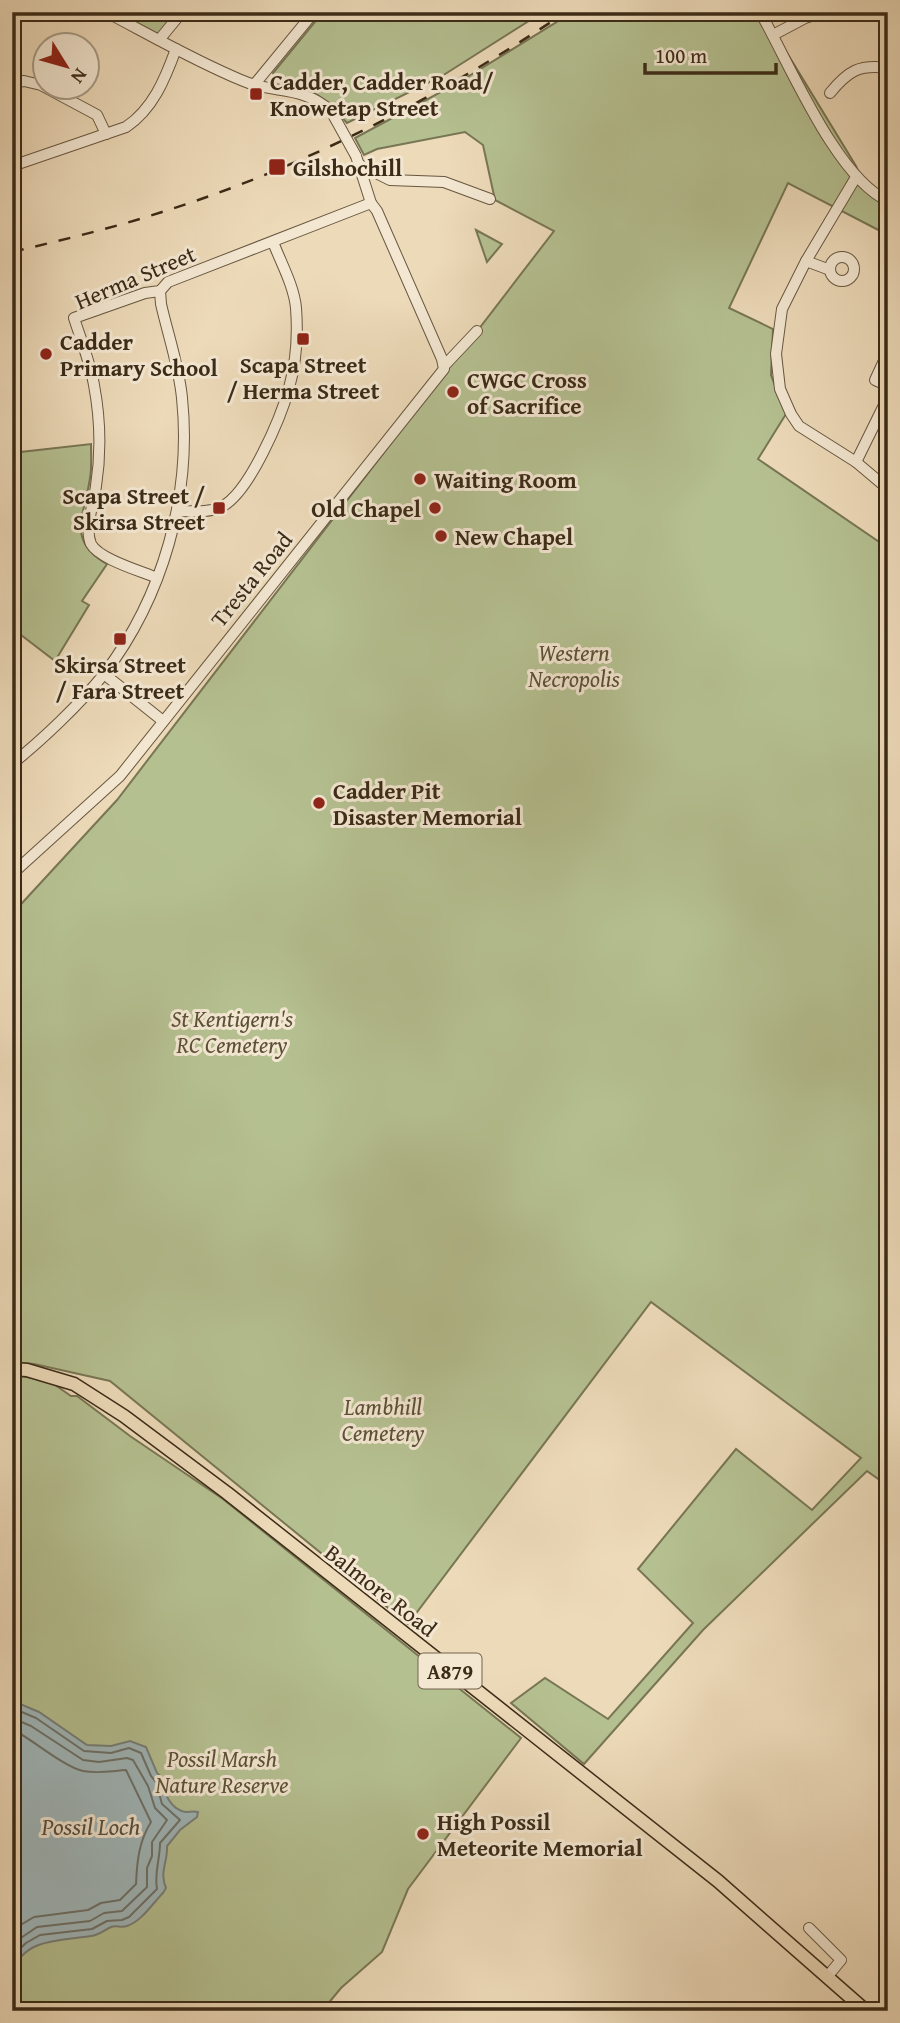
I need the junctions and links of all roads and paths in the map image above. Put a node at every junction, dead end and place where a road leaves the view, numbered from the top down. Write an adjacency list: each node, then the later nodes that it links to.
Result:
1 (106, 12): 9 (street)
2 (181, 12): 9 (street)
3 (314, 12): 13 (street)
4 (760, 12): 8 (street)
5 (823, 12): 8 (street)
6 (874, 12): 7 (street)
7 (888, 14)
8 (773, 35): 18 (street)
9 (159, 40): 10 (street)
10 (176, 49): 13 (street); 15 (street)
11 (888, 68): 14 (street)
12 (12, 83): 15 (street)
13 (254, 85): 16 (street, bridge)
14 (830, 93)
15 (106, 134): 17 (street)
16 (357, 160): 19 (street); 21 (street)
17 (12, 166)
18 (856, 177): 20 (street); 23 (street)
19 (489, 199)
20 (888, 201)
21 (371, 203): 22 (street, Herma Street); 28 (street)
22 (273, 242): 25 (street, Herma Street); 33 (street)
23 (806, 261): 24 (street); 31 (street)
24 (830, 270)
25 (160, 291): 33 (street); 34 (street, Herma Street)
26 (477, 331): 28 (street, Tresta Road)
27 (888, 352): 29 (street)
28 (444, 366): 36 (street, Tresta Road)
29 (888, 386)
30 (888, 397): 31 (street)
31 (856, 462): 32 (street)
32 (888, 489)
33 (179, 511): 34 (street)
34 (157, 578): 35 (street)
35 (104, 674): 36 (street); 38 (street)
36 (163, 721): 40 (street, Tresta Road)
37 (12, 746): 38 (street)
38 (21, 756): 39 (street)
39 (12, 764)
40 (12, 874)
41 (12, 1369): 43 (main road, Balmore Road / A879)
42 (809, 1928): 43 (street)
43 (827, 1978): 44 (main road, Balmore Road / A879)
44 (866, 2011)

